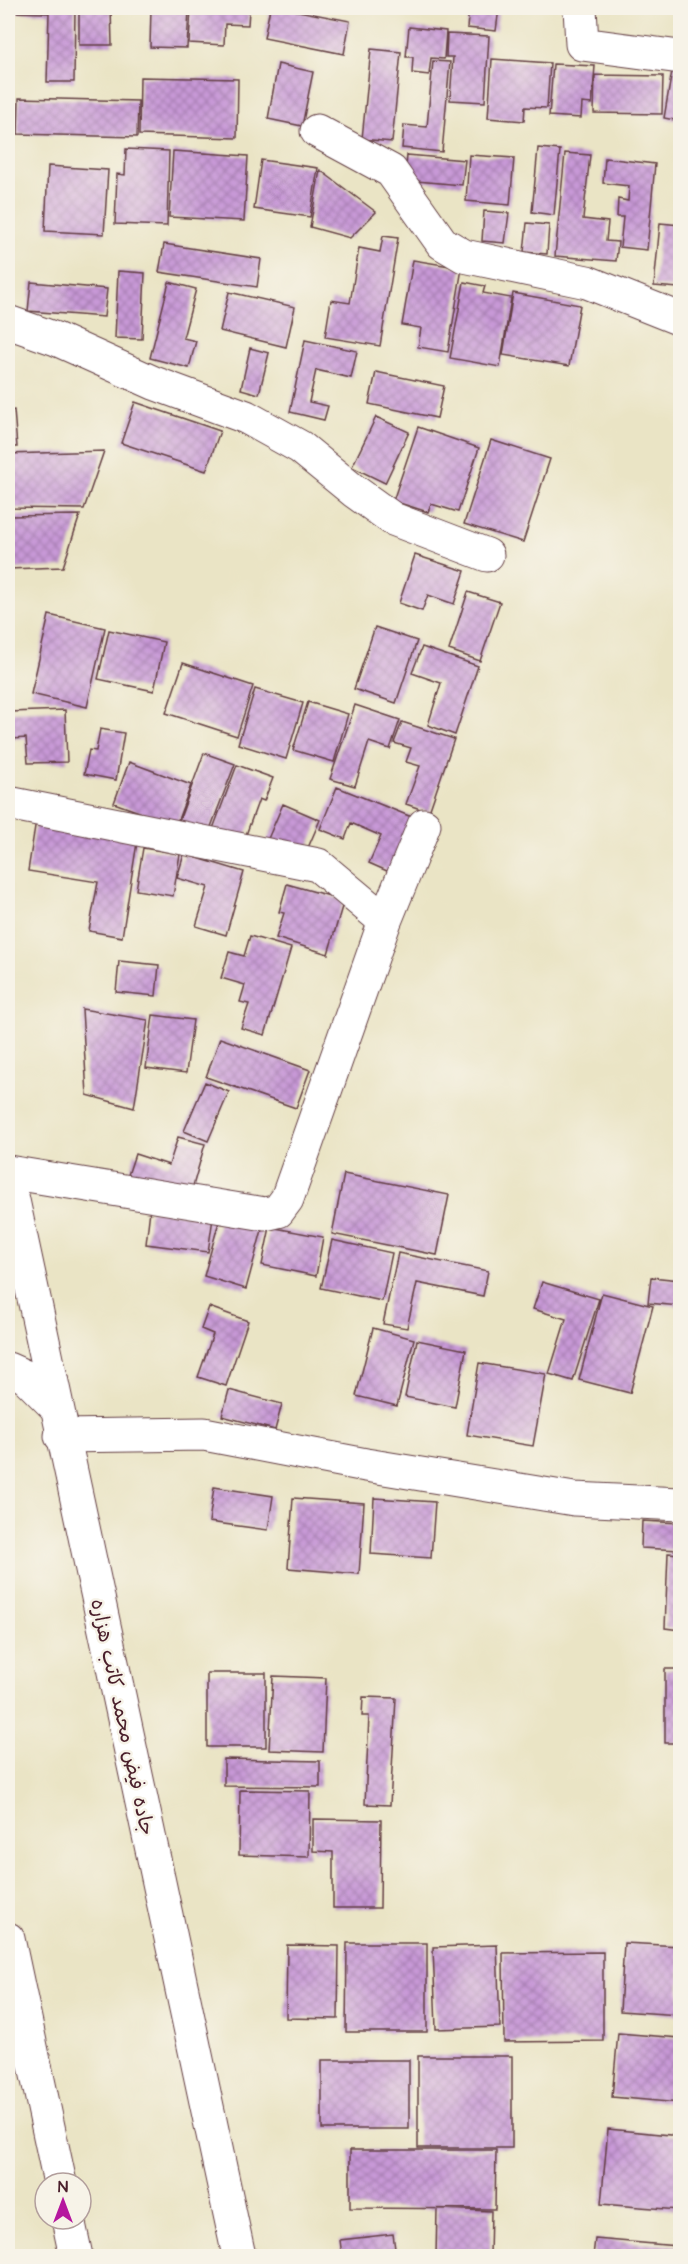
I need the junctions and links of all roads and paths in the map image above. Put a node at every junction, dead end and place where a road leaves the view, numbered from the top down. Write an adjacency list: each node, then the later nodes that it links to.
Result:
1 (580, 8): 2 (street)
2 (681, 57)
3 (316, 131): 4 (street)
4 (681, 319)
5 (8, 322): 6 (street)
6 (488, 555)
7 (8, 803): 9 (street)
8 (424, 825): 9 (street)
9 (385, 921): 10 (street)
10 (8, 1173)
11 (8, 1177): 13 (street, جاده فیض محمد کاتب هزاره)
12 (8, 1369): 13 (street)
13 (58, 1420): 14 (street); 19 (street, جاده فیض محمد کاتب هزاره)
14 (681, 1504)
15 (8, 1939): 16 (street)
16 (57, 2171)
17 (71, 2231): 18 (street)
18 (76, 2256)
19 (239, 2256)

